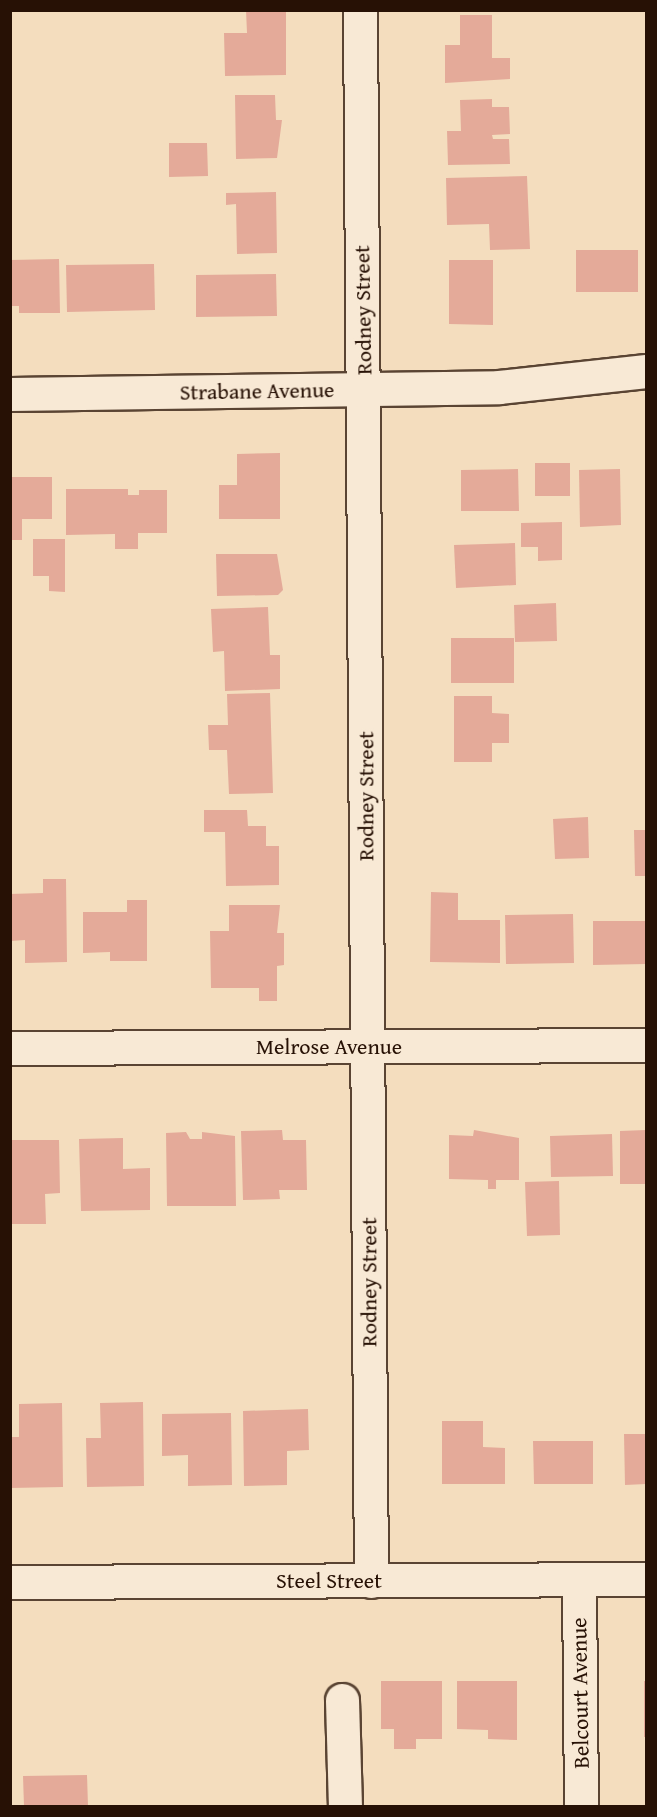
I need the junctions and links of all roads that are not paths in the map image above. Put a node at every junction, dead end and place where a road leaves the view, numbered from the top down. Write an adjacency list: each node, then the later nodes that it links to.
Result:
1 (360, 10): 3 (street, Rodney Street)
2 (646, 371): 3 (street, Strabane Avenue)
3 (364, 389): 4 (street, Strabane Avenue); 6 (street, Rodney Street)
4 (10, 394)
5 (646, 1045): 6 (street, Melrose Avenue)
6 (368, 1047): 7 (street, Melrose Avenue); 10 (street, Rodney Street)
7 (10, 1048)
8 (646, 1579): 9 (street, Steel Street)
9 (579, 1580): 10 (street, Steel Street); 14 (street, Belcourt Avenue)
10 (371, 1581): 11 (street, Steel Street)
11 (10, 1582)
12 (342, 1700): 13 (street)
13 (345, 1806)
14 (581, 1806)

